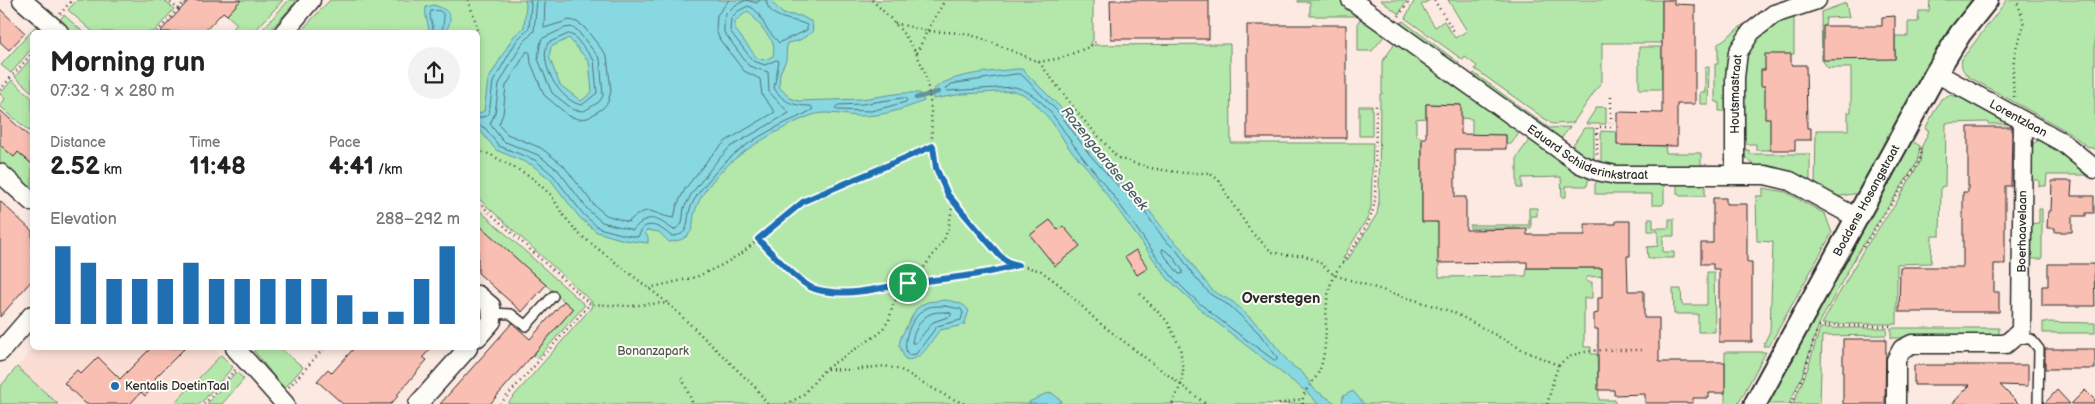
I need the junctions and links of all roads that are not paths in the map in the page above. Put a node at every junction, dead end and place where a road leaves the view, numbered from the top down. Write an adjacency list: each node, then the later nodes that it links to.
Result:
1 (22, 0): 6 (street)
2 (312, 0): 7 (street)
3 (1350, 0): 12 (street, Eduard Schilderinkstraat)
4 (1817, 0): 12 (street, Houtsmastraat)
5 (1987, 0): 8 (street, Boddens Hosangstraat)
6 (56, 30)
7 (286, 30)
8 (1936, 73): 9 (street, Lorentzlaan); 14 (street, Boddens Hosangstraat)
9 (2019, 119): 10 (street, Lorentzlaan); 20 (street, Boerhaavelaan)
10 (2094, 168)
11 (0, 173): 13 (street)
12 (1735, 174): 14 (street, Eduard Schilderinkstraat)
13 (30, 200)
14 (1857, 218): 26 (street, Boddens Hosangstraat)
15 (480, 296): 17 (street)
16 (552, 296): 17 (lane)
17 (491, 313): 19 (street)
18 (30, 317): 22 (street)
19 (480, 335)
20 (2012, 339): 27 (street); 28 (lane)
21 (466, 350): 25 (street)
22 (0, 352)
23 (241, 352): 24 (street)
24 (282, 401)
25 (418, 404)
26 (1755, 404)
27 (1896, 404)
28 (2038, 404)

